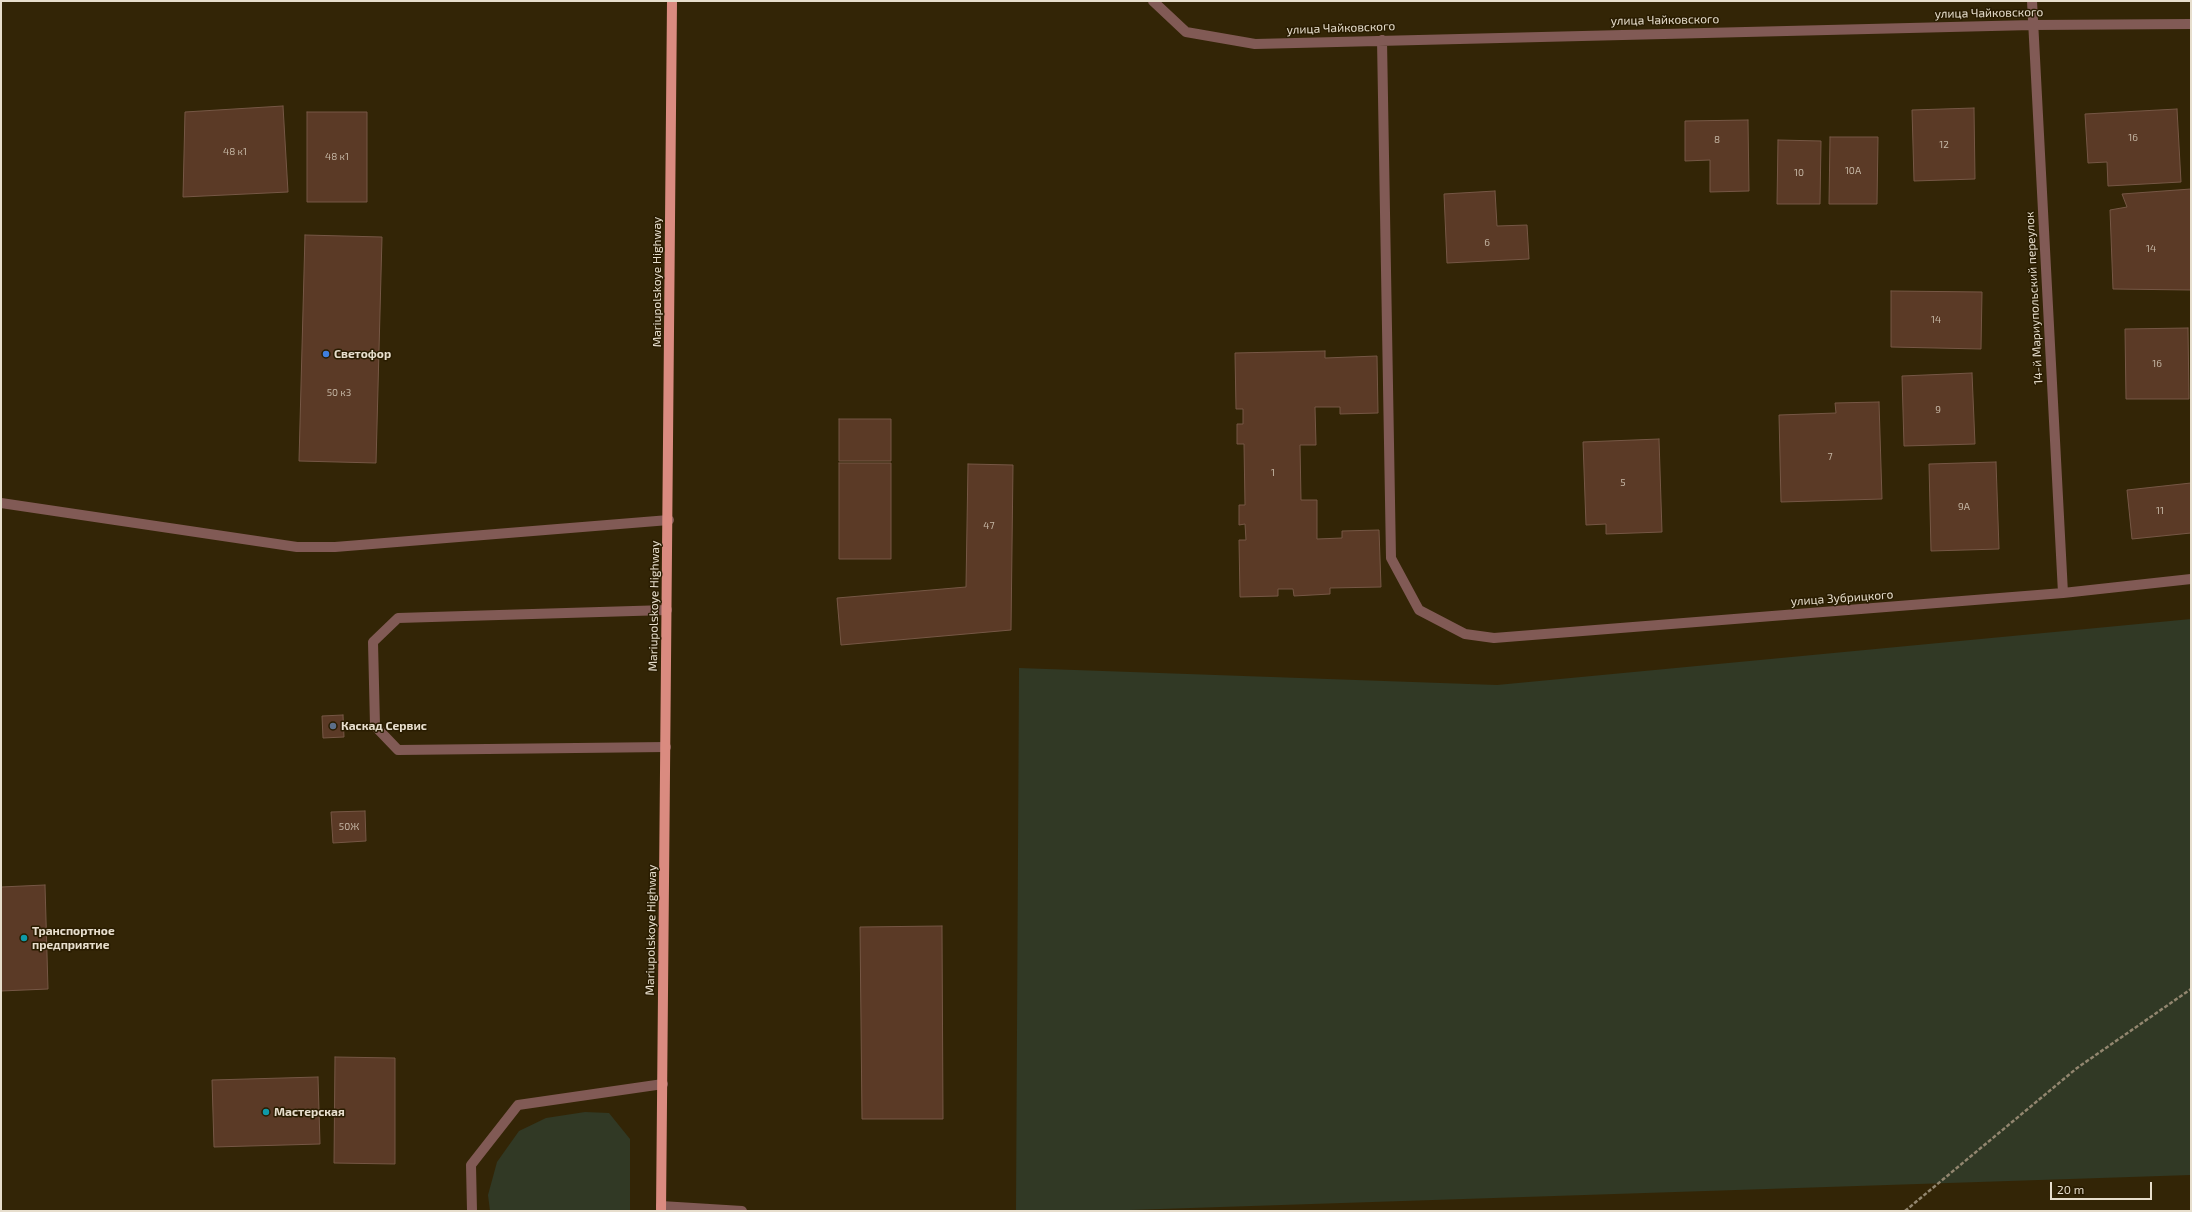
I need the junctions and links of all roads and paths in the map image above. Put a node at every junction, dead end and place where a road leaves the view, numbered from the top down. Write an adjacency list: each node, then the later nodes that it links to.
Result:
1 (672, 1): 8 (main road, Mariupolskoye Highway)
2 (1153, 1): 6 (street, улица Чайковского)
3 (2032, 1): 5 (street, 14-й Мариупольский переулок)
4 (2191, 24): 5 (street, улица Чайковского)
5 (2032, 25): 6 (street, улица Чайковского); 10 (street, 14-й Мариупольский переулок)
6 (1382, 40): 10 (street, улица Зубрицкого)
7 (1, 503): 8 (street)
8 (668, 520): 11 (main road, Mariupolskoye Highway)
9 (2191, 579): 10 (street, улица Зубрицкого)
10 (2063, 593)
11 (667, 610): 12 (main road, Mariupolskoye Highway); 12 (street)
12 (666, 746): 14 (main road, Mariupolskoye Highway)
13 (2191, 989): 18 (path)
14 (662, 1084): 15 (main road, Mariupolskoye Highway); 16 (street)
15 (661, 1209): 17 (street)
16 (472, 1211)
17 (742, 1211)
18 (1905, 1211)

